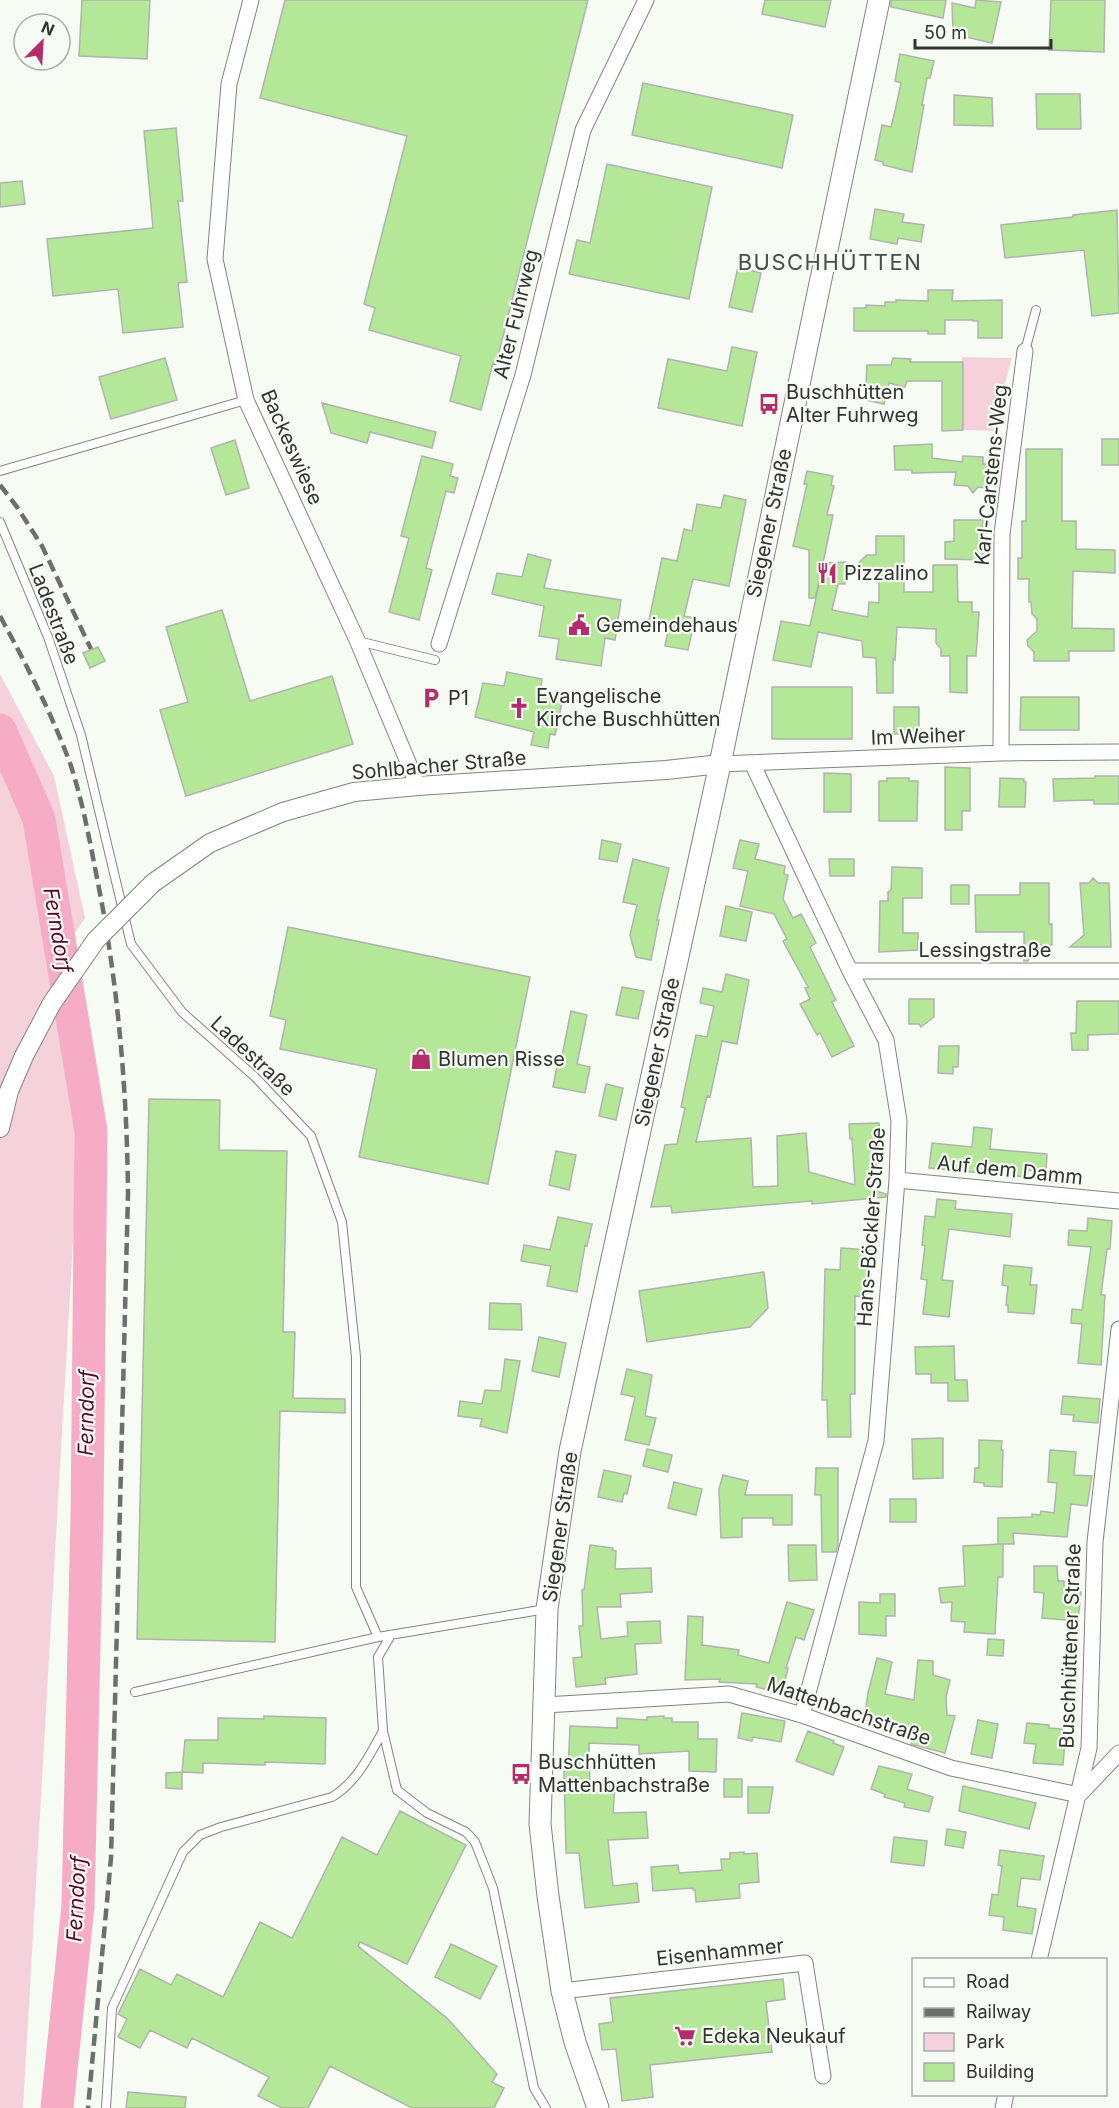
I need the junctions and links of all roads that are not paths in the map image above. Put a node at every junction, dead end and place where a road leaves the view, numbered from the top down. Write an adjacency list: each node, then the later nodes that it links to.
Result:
1 (251, 0): 6 (street, Backeswiese)
2 (646, 0): 10 (street, Alter Fuhrweg)
3 (879, 0): 14 (main road, Siegener Straße)
4 (1036, 310): 5 (lane, Karl-Carstens-Weg)
5 (1025, 351): 12 (street, Karl-Carstens-Weg)
6 (246, 400): 7 (lane); 9 (street, Backeswiese)
7 (0, 471)
8 (0, 522): 24 (lane, Ladestraße)
9 (357, 640): 10 (lane); 15 (street, Backeswiese)
10 (437, 652)
11 (1119, 752): 12 (street, Im Weiher)
12 (1001, 753): 13 (street, Im Weiher)
13 (752, 763): 14 (street, Im Weiher); 16 (street, Hans-Böckler-Straße)
14 (720, 764): 15 (street, Sohlbacher Straße); 22 (main road, Siegener Straße)
15 (418, 786): 18 (street, Sohlbacher Straße, bridge)
16 (850, 971): 17 (street, Lessingstraße); 19 (street, Hans-Böckler-Straße)
17 (1119, 971)
18 (0, 1128)
19 (897, 1180): 20 (street, Auf dem Damm); 27 (street, Hans-Böckler-Straße)
20 (1119, 1201)
21 (1119, 1329): 30 (street, Buschhüttener Straße)
22 (547, 1609): 23 (lane); 26 (main road, Siegener Straße)
23 (391, 1635): 24 (lane); 28 (lane)
24 (378, 1637): 25 (lane)
25 (135, 1692)
26 (545, 1705): 27 (street, Mattenbachstraße); 32 (main road, Siegener Straße)
27 (802, 1715): 30 (street, Mattenbachstraße)
28 (383, 1731): 34 (lane); 35 (lane)
29 (1119, 1753): 30 (street)
30 (1079, 1795): 31 (street, Buschhüttener Straße)
31 (1039, 1958)
32 (562, 1991): 33 (street, Eisenhammer); 36 (main road, Siegener Straße)
33 (823, 2076)
34 (106, 2108)
35 (546, 2108)
36 (598, 2108)

